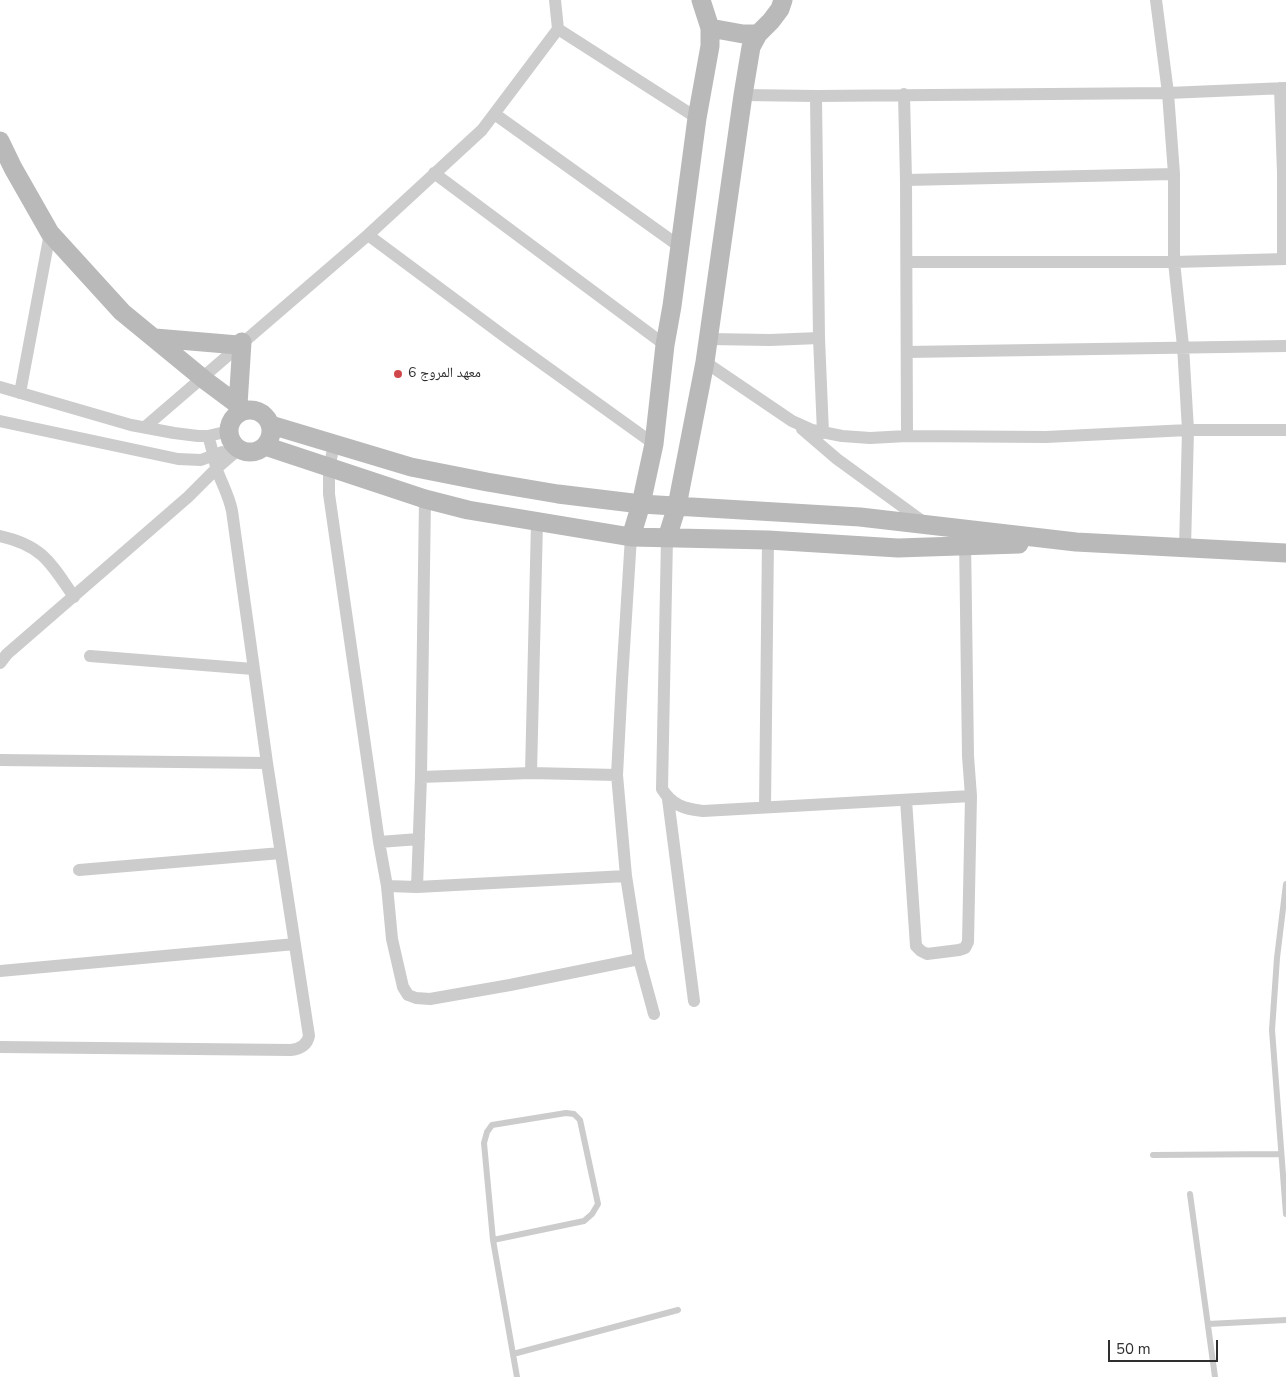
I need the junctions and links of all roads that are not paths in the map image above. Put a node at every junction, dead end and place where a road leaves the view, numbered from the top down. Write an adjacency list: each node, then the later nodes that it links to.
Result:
1 (555, 0): 6 (street)
2 (701, 0): 5 (street)
3 (783, 0): 7 (street)
4 (1156, 0): 9 (street)
5 (710, 28): 7 (street); 14 (street)
6 (558, 29): 13 (street); 14 (street)
7 (758, 34): 11 (street)
8 (1283, 88): 9 (street); 18 (street)
9 (1168, 93): 10 (street); 17 (street)
10 (904, 94): 12 (street); 19 (street)
11 (743, 95): 12 (street); 28 (street)
12 (816, 96): 27 (street)
13 (496, 114): 16 (street); 22 (street)
14 (696, 118): 22 (street)
15 (0, 141): 20 (street)
16 (434, 173): 21 (street); 30 (street)
17 (1174, 174): 19 (street); 25 (street)
18 (1285, 174): 23 (street)
19 (906, 180): 24 (street)
20 (50, 233): 26 (street); 37 (street)
21 (368, 235): 29 (street); 48 (street)
22 (679, 246): 30 (street)
23 (1285, 260): 25 (street)
24 (907, 262): 25 (street); 33 (street)
25 (1174, 262): 31 (street)
26 (155, 338): 29 (street); 35 (street)
27 (819, 338): 28 (street); 45 (street)
28 (709, 339): 34 (street)
29 (240, 343): 35 (street); 42 (street)
30 (666, 345): 48 (street)
31 (1183, 346): 32 (street); 33 (street); 43 (street)
32 (1286, 346)
33 (907, 352): 47 (street)
34 (705, 362): 39 (street); 55 (street)
35 (204, 379): 41 (street); 42 (street)
36 (0, 387): 37 (street)
37 (20, 393): 41 (street)
38 (0, 420): 51 (street)
39 (792, 421): 45 (street); 57 (street)
40 (271, 425): 42 (street); 49 (street); 50 (street)
41 (145, 427): 46 (street)
42 (236, 427): 46 (street); 50 (street); 51 (street)
43 (1188, 430): 44 (street); 47 (street); 63 (street)
44 (1286, 430)
45 (823, 433): 47 (street)
46 (208, 436): 51 (street)
47 (907, 436)
48 (654, 444): 54 (street)
49 (334, 445): 52 (street); 54 (street)
50 (265, 446): 52 (street)
51 (216, 462): 65 (street); 68 (street)
52 (329, 468): 53 (street); 79 (street)
53 (424, 499): 56 (street); 73 (street)
54 (641, 504): 55 (street); 59 (street)
55 (677, 506): 57 (street); 61 (street)
56 (538, 522): 59 (street); 71 (street)
57 (925, 523): 60 (street)
58 (0, 536): 65 (street)
59 (631, 537): 61 (street); 72 (street)
60 (965, 537): 62 (street); 63 (street); 74 (street)
61 (667, 538): 62 (street); 75 (street)
62 (768, 540): 77 (street)
63 (1185, 548): 64 (street)
64 (1286, 553)
65 (74, 597): 67 (street)
66 (90, 656): 68 (street)
67 (0, 663)
68 (253, 669): 70 (street)
69 (0, 760): 70 (street)
70 (267, 763): 80 (street)
71 (531, 773): 72 (street); 73 (street)
72 (617, 774): 82 (street)
73 (421, 777): 78 (street)
74 (971, 796): 76 (street); 76 (street)
75 (668, 799): 77 (street); 89 (street)
76 (906, 800): 77 (street)
77 (765, 807)
78 (419, 839): 79 (street); 85 (street)
79 (379, 842): 84 (street)
80 (281, 853): 81 (street); 86 (street)
81 (79, 870)
82 (626, 876): 85 (street); 87 (street)
83 (1286, 884): 92 (lane)
84 (387, 886): 85 (street); 87 (street)
85 (418, 887)
86 (295, 944): 88 (street); 91 (street)
87 (639, 959): 90 (street)
88 (0, 971)
89 (694, 1001)
90 (654, 1014)
91 (0, 1047)
92 (1280, 1154): 93 (lane); 95 (lane)
93 (1153, 1155)
94 (1190, 1194): 99 (lane)
95 (1286, 1214)
96 (493, 1240): 96 (lane); 100 (lane)
97 (678, 1310): 100 (lane)
98 (1286, 1320): 99 (lane)
99 (1208, 1324): 102 (lane)
100 (512, 1354): 101 (lane)
101 (517, 1377)
102 (1215, 1377)

